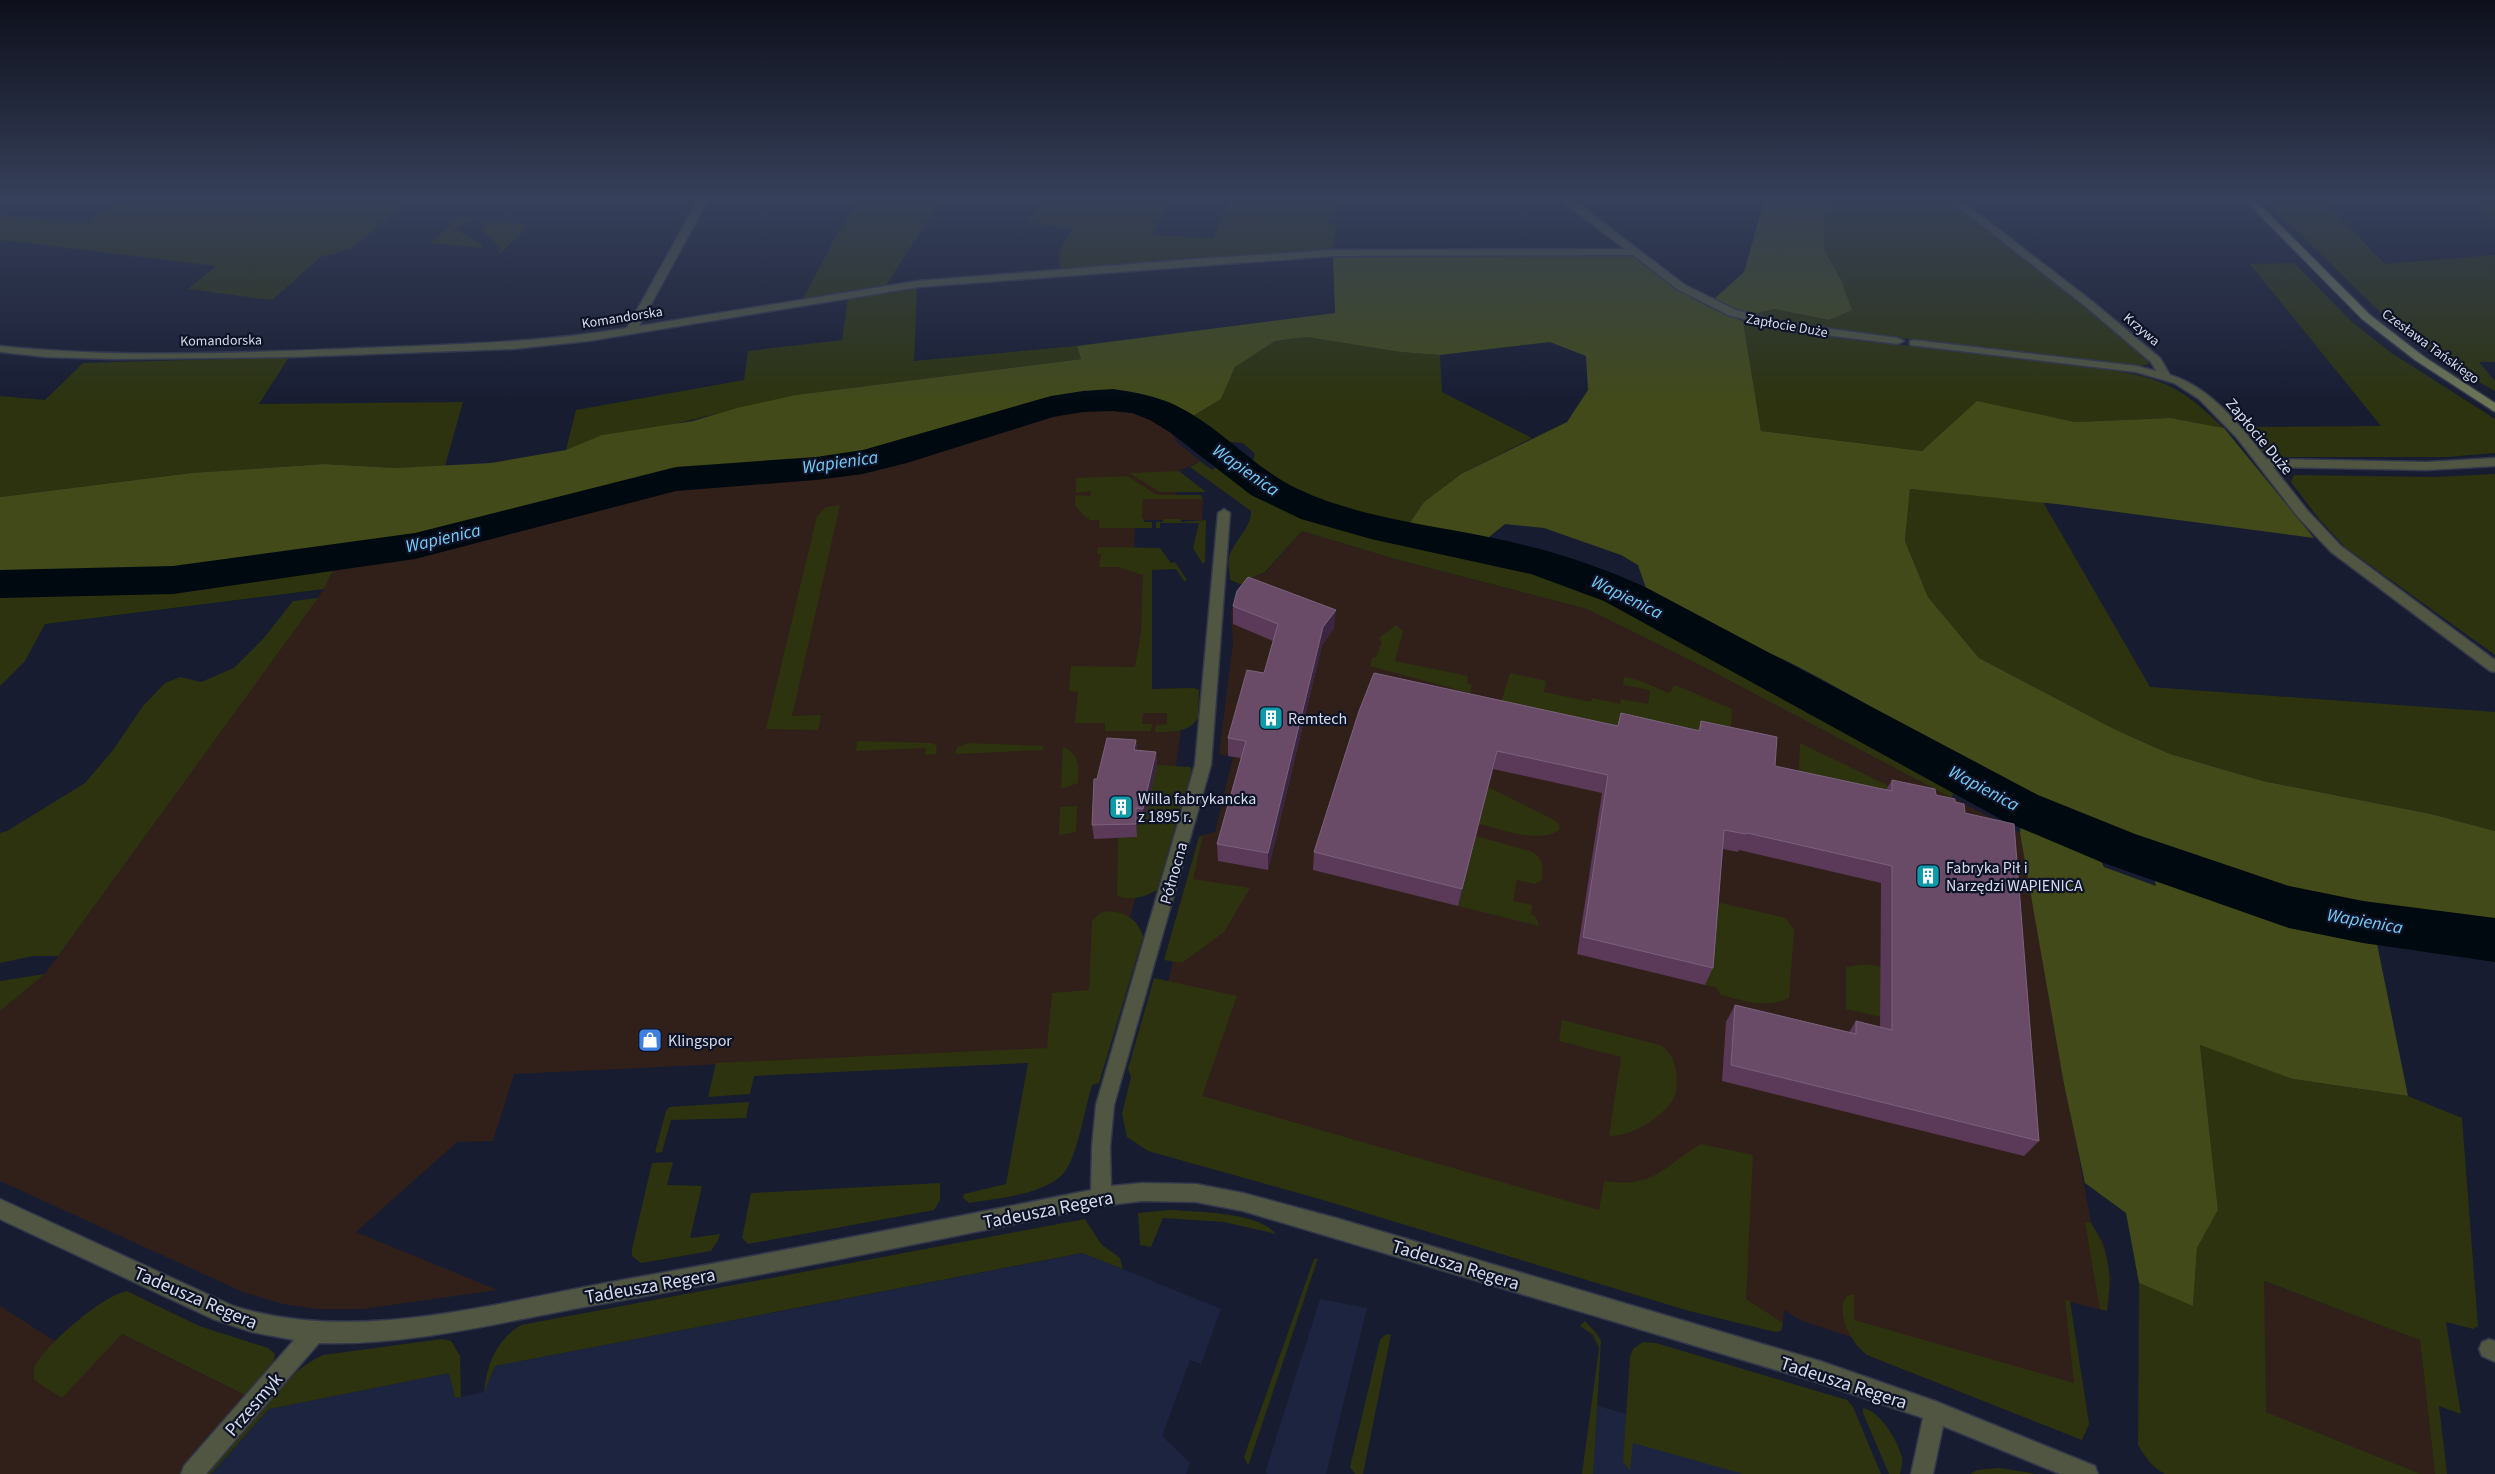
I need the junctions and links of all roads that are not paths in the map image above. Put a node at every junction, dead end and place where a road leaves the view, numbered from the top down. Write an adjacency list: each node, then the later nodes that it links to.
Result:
1 (666, 267): 6 (street)
2 (1130, 267): 6 (street, Komandorska)
3 (1655, 267): 7 (street, Zapłocie Duże)
4 (2041, 267): 10 (street, Krzywa)
5 (2316, 267): 11 (street, Czesława Tańskiego)
6 (631, 331): 9 (street, Komandorska)
7 (1898, 341)
8 (1914, 343): 10 (street, Zapłocie Duże)
9 (0, 349)
10 (2165, 376): 13 (street, Zapłocie Duże)
11 (2495, 408)
12 (2495, 462): 13 (street)
13 (2263, 463): 15 (street, Zapłocie Duże)
14 (1224, 514): 16 (street, Północna)
15 (2495, 667)
16 (1101, 1197): 18 (street, Tadeusza Regera); 19 (street, Tadeusza Regera)
17 (0, 1209): 18 (street, Tadeusza Regera)
18 (314, 1334): 20 (street, Przesmyk)
19 (1935, 1412): 21 (street); 22 (street, Tadeusza Regera)
20 (192, 1474)
21 (1922, 1474)
22 (2086, 1474)

